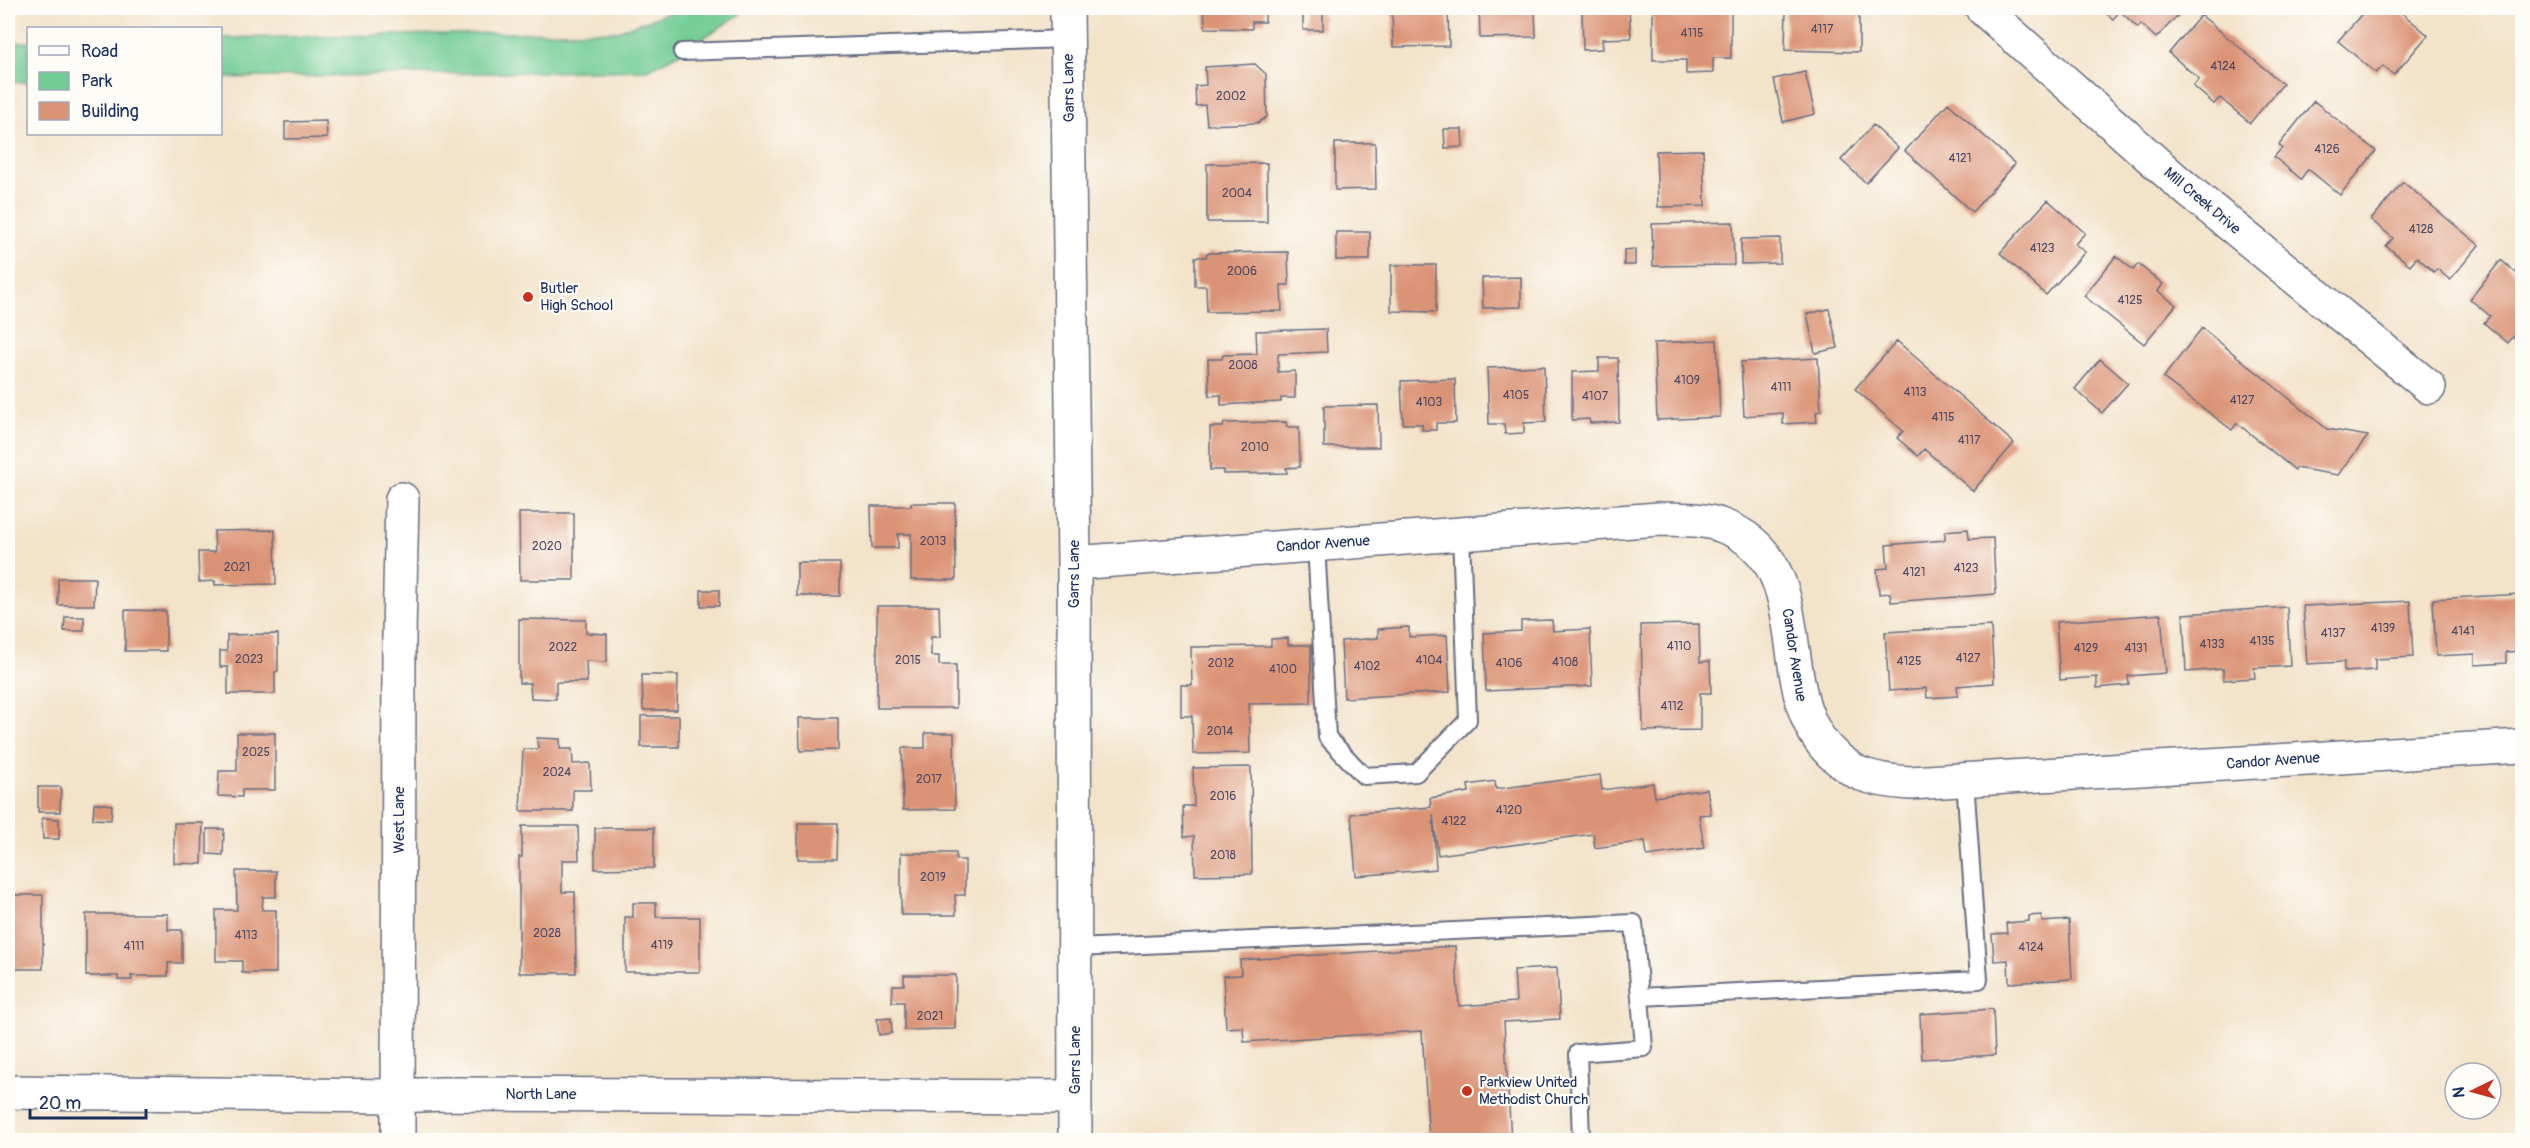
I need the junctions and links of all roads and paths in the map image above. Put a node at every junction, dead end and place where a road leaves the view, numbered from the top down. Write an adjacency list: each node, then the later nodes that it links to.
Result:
1 (1982, 8): 4 (street, Mill Creek Drive)
2 (1067, 23): 3 (lane); 8 (street, Garrs Lane)
3 (682, 52)
4 (2429, 387)
5 (402, 499): 14 (street, West Lane)
6 (1461, 534): 7 (street, Candor Avenue); 7 (lane); 10 (street, Candor Avenue)
7 (1316, 545): 8 (street, Candor Avenue)
8 (1074, 563): 11 (street, Garrs Lane)
9 (2523, 746): 10 (street, Candor Avenue)
10 (1965, 780): 12 (lane)
11 (1075, 948): 12 (lane); 15 (street, Garrs Lane)
12 (1640, 997): 18 (lane)
13 (8, 1092): 14 (street, North Lane)
14 (398, 1096): 15 (street, North Lane); 16 (street, West Lane)
15 (1075, 1097): 17 (street, Garrs Lane)
16 (398, 1140)
17 (1075, 1140)
18 (1581, 1140)

